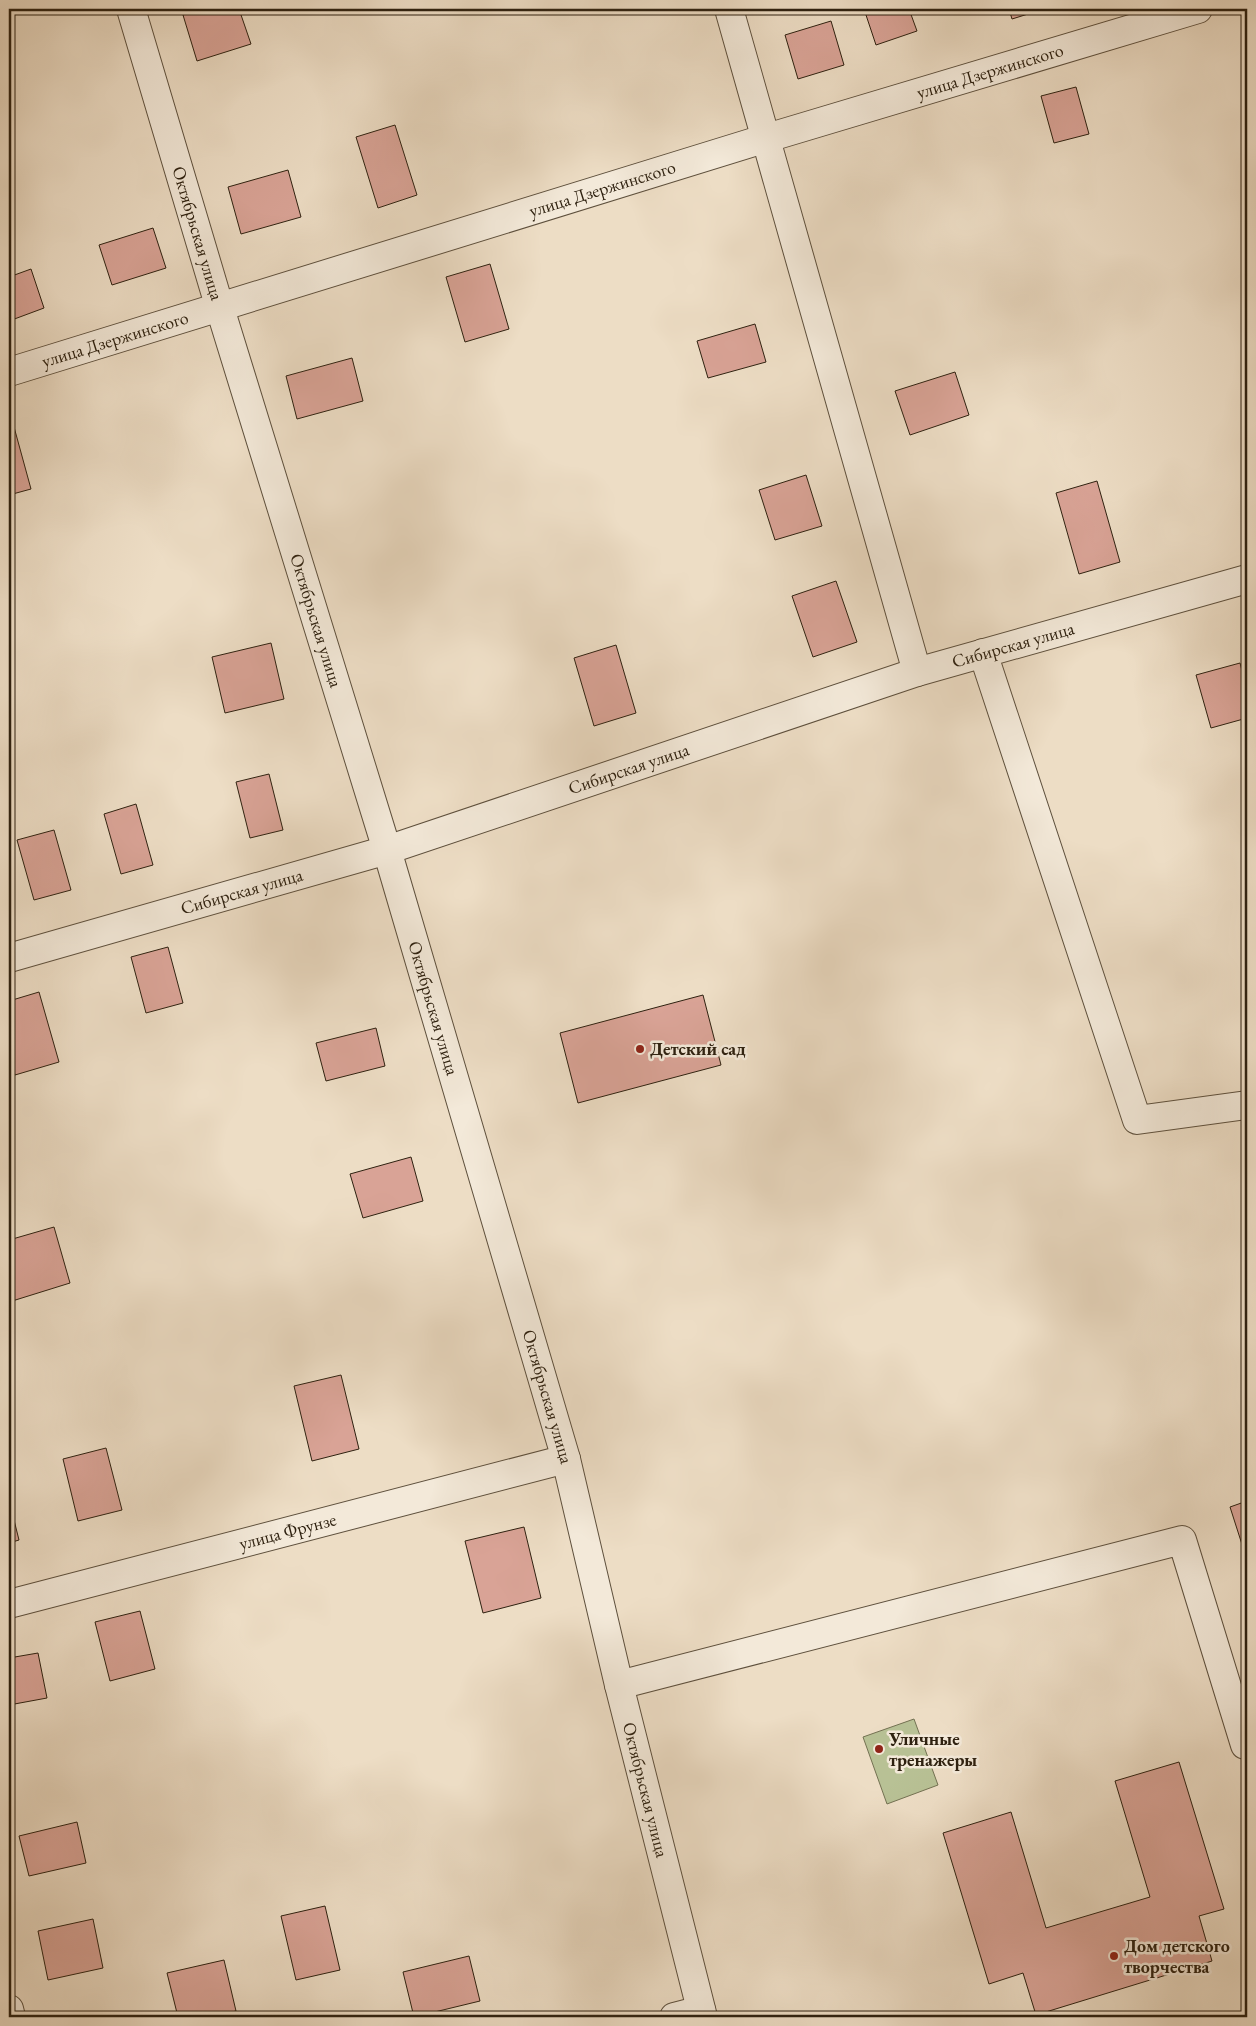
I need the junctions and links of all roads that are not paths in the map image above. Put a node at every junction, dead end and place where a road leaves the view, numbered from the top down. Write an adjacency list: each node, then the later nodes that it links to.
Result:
1 (131, 9): 5 (street, Октябрьская улица)
2 (729, 9): 4 (street)
3 (1198, 9): 4 (street, улица Дзержинского)
4 (766, 138): 5 (street, улица Дзержинского); 9 (street)
5 (219, 305): 6 (street, улица Дзержинского); 10 (street, Октябрьская улица)
6 (9, 372)
7 (1247, 579): 8 (street, Сибирская улица)
8 (983, 653): 9 (street, Сибирская улица); 12 (street)
9 (917, 672): 10 (street, Сибирская улица)
10 (387, 850): 11 (street, Сибирская улица); 13 (street, Октябрьская улица)
11 (9, 958)
12 (1247, 1106)
13 (566, 1459): 14 (street, улица Фрунзе); 15 (street, Октябрьская улица)
14 (9, 1604)
15 (618, 1685): 16 (street); 18 (street, Октябрьская улица)
16 (1245, 1745)
17 (9, 2009): 19 (street)
18 (702, 2014): 20 (street)
19 (10, 2017)
20 (674, 2017)

